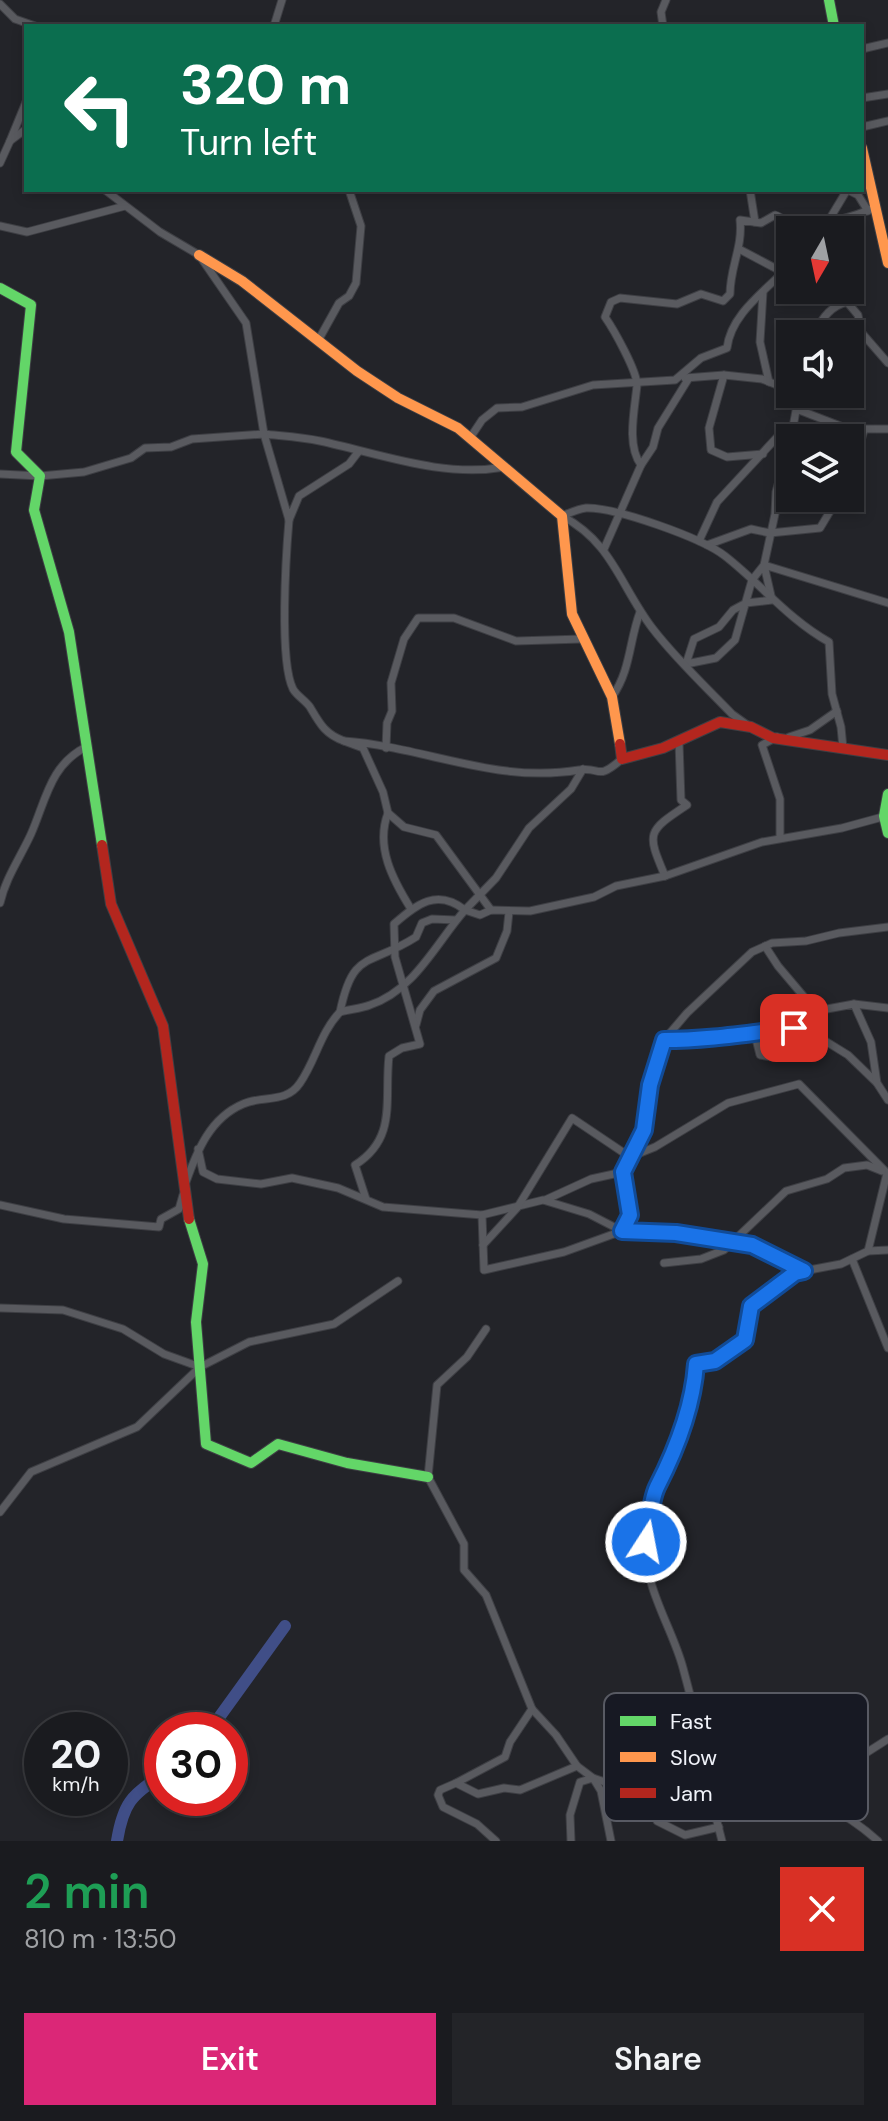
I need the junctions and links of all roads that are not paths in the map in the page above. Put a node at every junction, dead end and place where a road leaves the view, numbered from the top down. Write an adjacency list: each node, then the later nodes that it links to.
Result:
1 (282, 0): 6 (street)
2 (666, 0): 7 (street)
3 (829, 0): 8 (street)
4 (0, 4): 5 (street)
5 (29, 24)
6 (275, 24)
7 (663, 24)
8 (834, 24)
9 (888, 43): 10 (street)
10 (864, 49)
11 (888, 94): 12 (street)
12 (864, 98)
13 (24, 107): 17 (street)
14 (888, 121): 15 (street)
15 (864, 127)
16 (24, 130): 17 (street)
17 (10, 141): 18 (street)
18 (0, 163)
19 (864, 165): 26 (street)
20 (108, 192): 25 (street)
21 (350, 192): 43 (street)
22 (750, 192): 30 (street)
23 (847, 192): 28 (street)
24 (852, 192): 26 (street)
25 (125, 206): 31 (street); 34 (street)
26 (872, 209): 29 (street); 32 (street)
27 (777, 216): 30 (street)
28 (833, 216)
29 (852, 216)
30 (755, 222): 33 (street)
31 (0, 226)
32 (885, 234): 35 (street)
33 (739, 249): 36 (street); 48 (street)
34 (199, 255): 43 (street); 55 (street)
35 (888, 263)
36 (776, 269)
37 (776, 281): 39 (street)
38 (0, 288): 63 (street)
39 (764, 289): 47 (street); 49 (street)
40 (821, 320): 41 (street)
41 (859, 320)
42 (864, 335): 44 (street)
43 (319, 339): 56 (street)
44 (888, 363)
45 (724, 375): 46 (street); 49 (street); 59 (street)
46 (689, 378): 47 (street); 60 (street)
47 (675, 380): 48 (street)
48 (637, 382): 56 (street); 60 (street)
49 (770, 382): 50 (street)
50 (799, 410): 51 (street); 52 (street)
51 (794, 424)
52 (835, 424)
53 (888, 429): 54 (street)
54 (864, 430)
55 (264, 434): 58 (street); 63 (street); 68 (street)
56 (470, 438): 61 (street)
57 (776, 439): 59 (street)
58 (359, 451): 61 (street); 68 (street)
59 (763, 454): 70 (street)
60 (641, 465): 66 (street)
61 (505, 467): 67 (street)
62 (0, 474): 63 (street)
63 (40, 476): 86 (street)
64 (776, 492): 69 (street)
65 (830, 512): 69 (street)
66 (621, 515): 67 (street); 70 (street); 71 (street)
67 (562, 516): 71 (street); 78 (street)
68 (289, 520): 84 (street)
69 (770, 533): 70 (street); 72 (street)
70 (703, 543): 73 (street)
71 (604, 549): 77 (street)
72 (764, 565): 73 (street); 74 (street); 76 (street)
73 (752, 580): 74 (street); 75 (street)
74 (772, 600): 75 (street); 81 (street)
75 (746, 603): 79 (street); 79 (street)
76 (888, 603)
77 (640, 612): 79 (street); 80 (street)
78 (582, 639): 80 (street); 87 (street)
79 (686, 664): 82 (street)
80 (612, 697): 90 (street)
81 (837, 711): 83 (street); 88 (street)
82 (751, 727): 83 (street); 85 (street)
83 (773, 738): 88 (street); 96 (street)
84 (344, 741): 87 (street); 93 (street)
85 (679, 742): 90 (street); 97 (street)
86 (86, 747): 99 (street); 123 (street)
87 (386, 748): 91 (street)
88 (843, 748): 89 (street)
89 (888, 755)
90 (622, 759): 91 (street)
91 (583, 769): 98 (street)
92 (888, 794): 94 (street)
93 (388, 813): 98 (street); 100 (street)
94 (886, 816): 95 (street); 96 (street)
95 (888, 833)
96 (780, 838): 97 (street)
97 (665, 876): 103 (street)
98 (480, 895): 101 (street); 102 (street)
99 (0, 903)
100 (411, 909): 101 (street); 107 (street)
101 (465, 910): 102 (street); 104 (street)
102 (491, 910): 103 (street)
103 (509, 912): 113 (street)
104 (456, 920): 107 (street); 108 (street)
105 (888, 927): 106 (street)
106 (765, 946): 111 (street); 116 (street)
107 (394, 950): 108 (street); 112 (street)
108 (405, 982): 112 (street); 113 (street)
109 (854, 1004): 110 (street); 111 (street); 117 (street)
110 (888, 1008)
111 (816, 1011): 114 (street)
112 (340, 1012): 119 (street)
113 (416, 1026): 124 (street)
114 (798, 1027): 115 (street); 115 (street); 117 (street)
115 (754, 1031): 116 (street)
116 (664, 1040): 120 (street)
117 (877, 1083): 118 (street)
118 (888, 1100)
119 (198, 1148): 123 (street); 124 (street)
120 (630, 1157): 121 (street); 122 (street); 127 (street)
121 (623, 1172): 125 (street); 129 (street)
122 (887, 1172): 130 (street); 133 (street)
123 (186, 1182): 126 (street); 141 (street)
124 (366, 1199): 128 (street)
125 (543, 1200): 127 (street); 129 (street)
126 (0, 1205)
127 (517, 1208): 128 (street); 131 (street)
128 (482, 1215): 131 (street)
129 (622, 1231): 130 (street); 131 (street)
130 (733, 1242): 135 (street); 136 (street)
131 (483, 1245)
132 (888, 1250): 133 (street)
133 (868, 1251): 134 (street)
134 (852, 1259): 136 (street); 140 (street)
135 (664, 1263)
136 (804, 1271): 144 (street)
137 (398, 1281): 141 (street)
138 (0, 1308): 141 (street)
139 (486, 1329): 142 (street)
140 (888, 1348)
141 (200, 1367): 142 (street); 143 (street)
142 (428, 1477): 145 (street)
143 (0, 1512)
144 (689, 1693)
145 (532, 1709): 148 (street); 151 (street)
146 (888, 1739): 147 (street)
147 (868, 1752)
148 (577, 1766): 149 (street); 151 (street)
149 (593, 1778): 150 (street); 152 (street); 159 (street)
150 (604, 1782)
151 (456, 1783): 158 (street)
152 (604, 1806)
153 (607, 1821): 160 (street)
154 (657, 1821): 157 (street); 161 (street)
155 (718, 1821): 157 (street)
156 (853, 1821): 163 (street)
157 (719, 1827): 162 (street)
158 (496, 1841)
159 (571, 1841)
160 (611, 1841)
161 (693, 1841)
162 (722, 1841)
163 (878, 1841)

